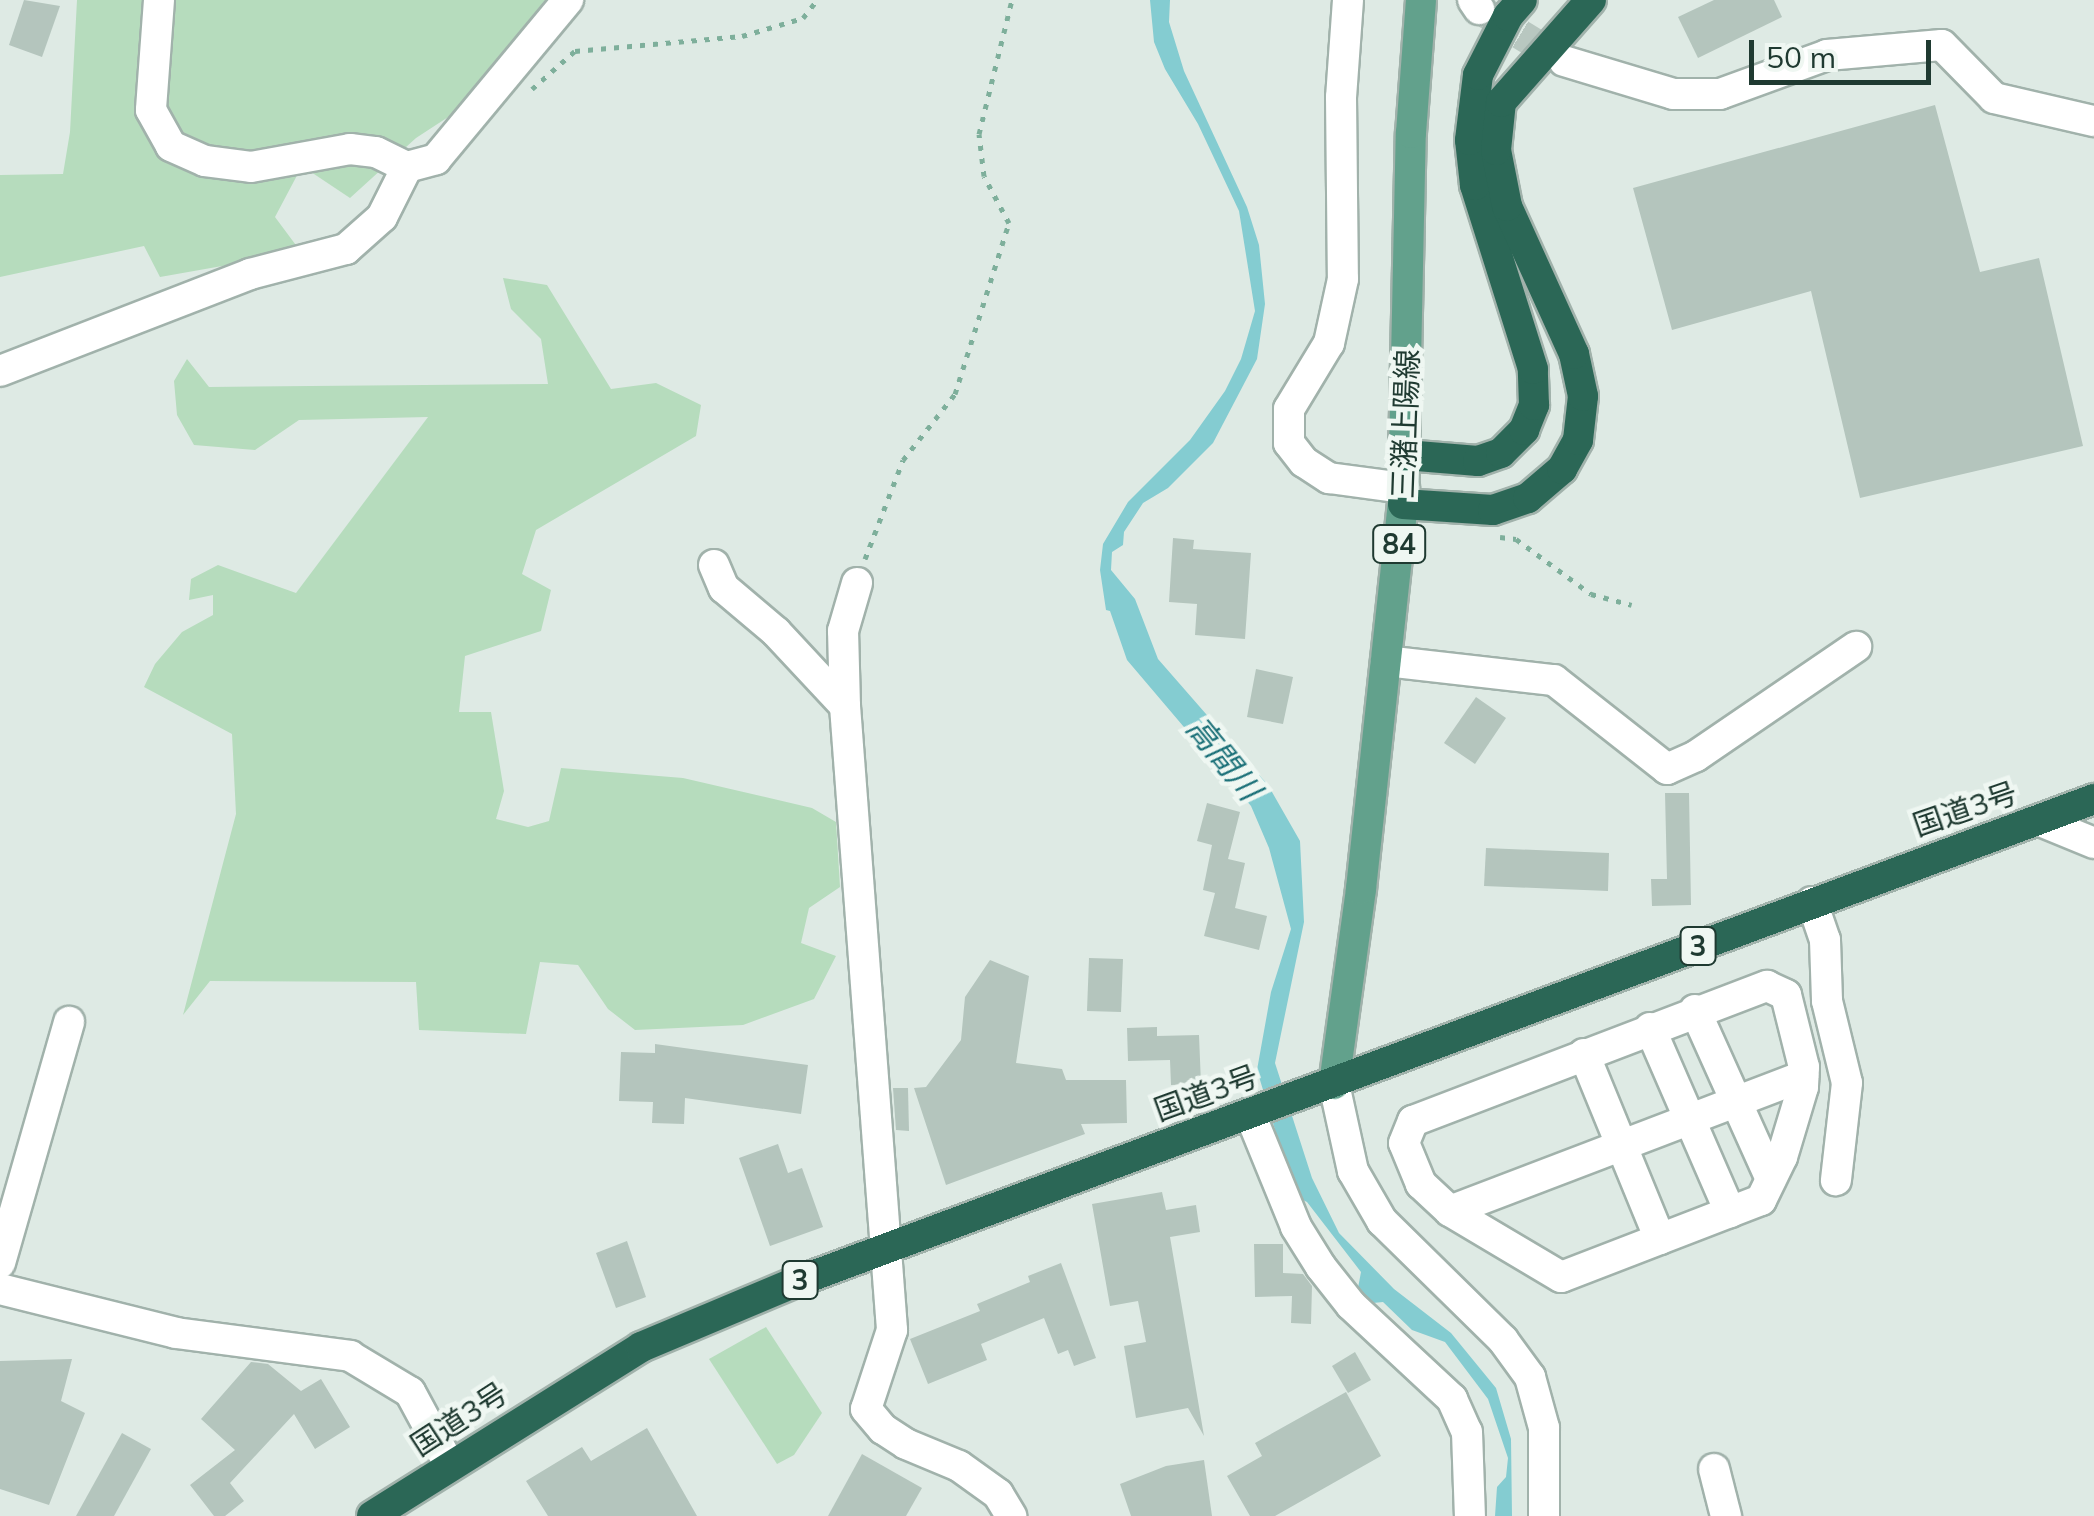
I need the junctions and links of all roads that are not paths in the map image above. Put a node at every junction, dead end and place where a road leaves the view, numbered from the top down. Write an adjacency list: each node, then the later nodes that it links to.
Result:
1 (159, 0): 9 (street)
2 (568, 0): 9 (street)
3 (1348, 0): 12 (street)
4 (1421, 0): 11 (main road, 三潴上陽線 / 84)
5 (1522, 0): 11 (highway)
6 (1591, 0): 12 (highway)
7 (1564, 61): 8 (street)
8 (2094, 121)
9 (422, 163): 10 (street)
10 (0, 371)
11 (1405, 456): 12 (main road, 三潴上陽線 / 84)
12 (1404, 496): 16 (main road, 三潴上陽線 / 84)
13 (714, 565): 17 (street)
14 (857, 583): 17 (street)
15 (1856, 647): 16 (street)
16 (1386, 660): 29 (main road, 三潴上陽線 / 84)
17 (845, 706): 39 (street)
18 (2094, 799): 19 (highway, 国道3号 / 3)
19 (2038, 820): 20 (street); 21 (highway, 国道3号 / 3)
20 (2094, 843)
21 (1812, 902): 22 (street); 29 (highway, 国道3号 / 3)
22 (1827, 1001): 24 (street); 35 (street)
23 (1695, 1010): 24 (street); 26 (street); 30 (street)
24 (1792, 1015): 28 (street)
25 (70, 1022): 40 (street)
26 (1650, 1028): 27 (street); 32 (street)
27 (1584, 1054): 33 (street); 36 (street)
28 (1803, 1076): 30 (street); 34 (street)
29 (1334, 1084): 31 (highway, 国道3号 / 3); 47 (street)
30 (1737, 1104): 32 (street); 34 (street)
31 (1255, 1112): 39 (highway, 国道3号 / 3); 46 (street)
32 (1691, 1122): 33 (street); 37 (street)
33 (1621, 1146): 36 (street); 38 (street)
34 (1771, 1179): 37 (street)
35 (1836, 1180)
36 (1450, 1211): 38 (street)
37 (1730, 1212): 38 (street)
38 (1660, 1238)
39 (884, 1247): 42 (highway, 国道3号 / 3); 45 (street)
40 (0, 1264)
41 (0, 1289): 42 (street)
42 (450, 1466): 44 (highway, 国道3号 / 3)
43 (1714, 1469): 48 (street)
44 (372, 1516)
45 (1011, 1516)
46 (1470, 1516)
47 (1544, 1516)
48 (1726, 1516)

